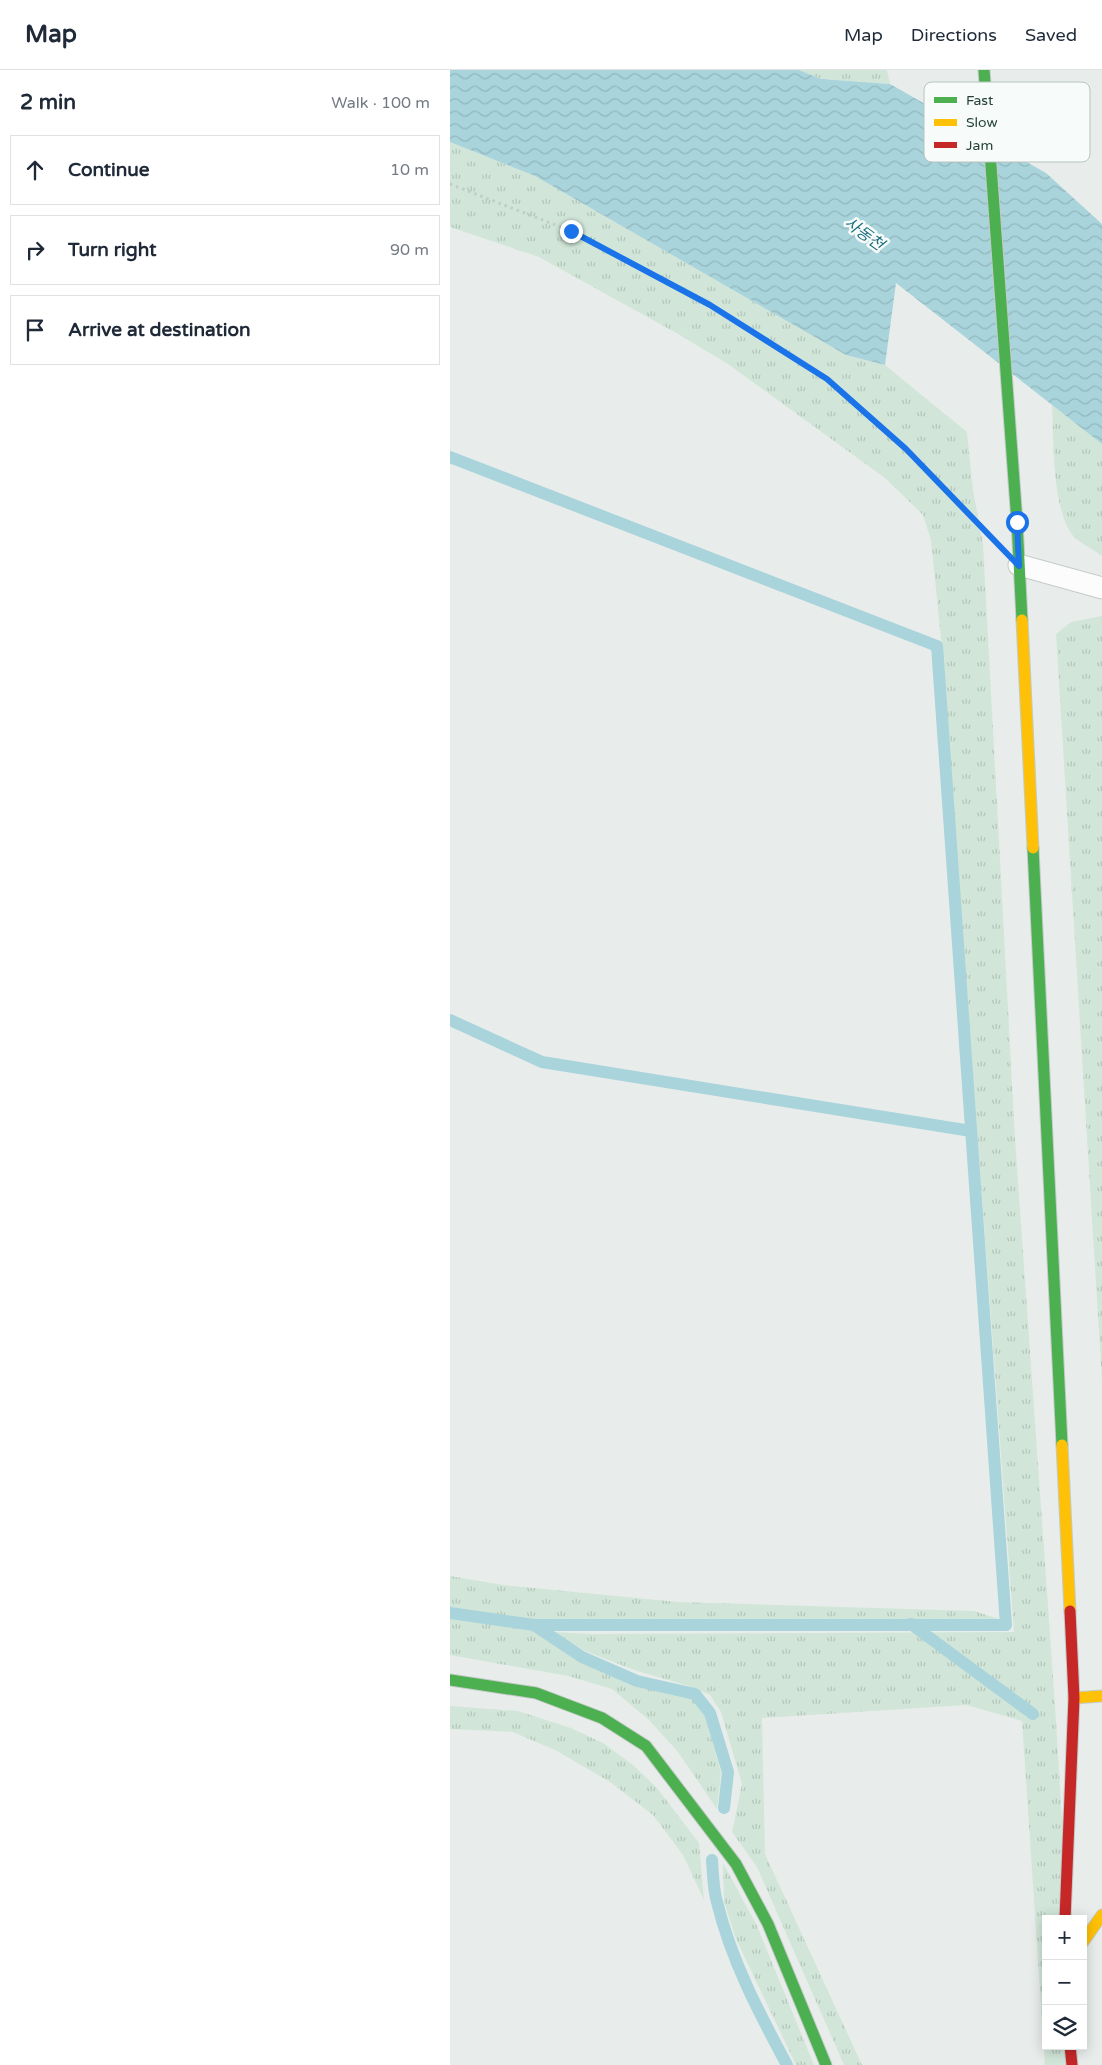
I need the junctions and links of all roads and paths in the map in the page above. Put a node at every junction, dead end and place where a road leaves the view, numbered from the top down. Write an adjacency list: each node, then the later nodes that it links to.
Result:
1 (992, 162): 3 (main road)
2 (450, 184): 3 (path)
3 (1019, 566): 4 (lane); 7 (main road)
4 (1102, 588)
5 (450, 1680): 12 (main road)
6 (1102, 1696): 7 (main road)
7 (1074, 1698): 9 (main road)
8 (1102, 1914): 10 (main road)
9 (1065, 1915)
10 (1087, 1936)
11 (1070, 2050): 13 (main road)
12 (826, 2065)
13 (1072, 2065)

